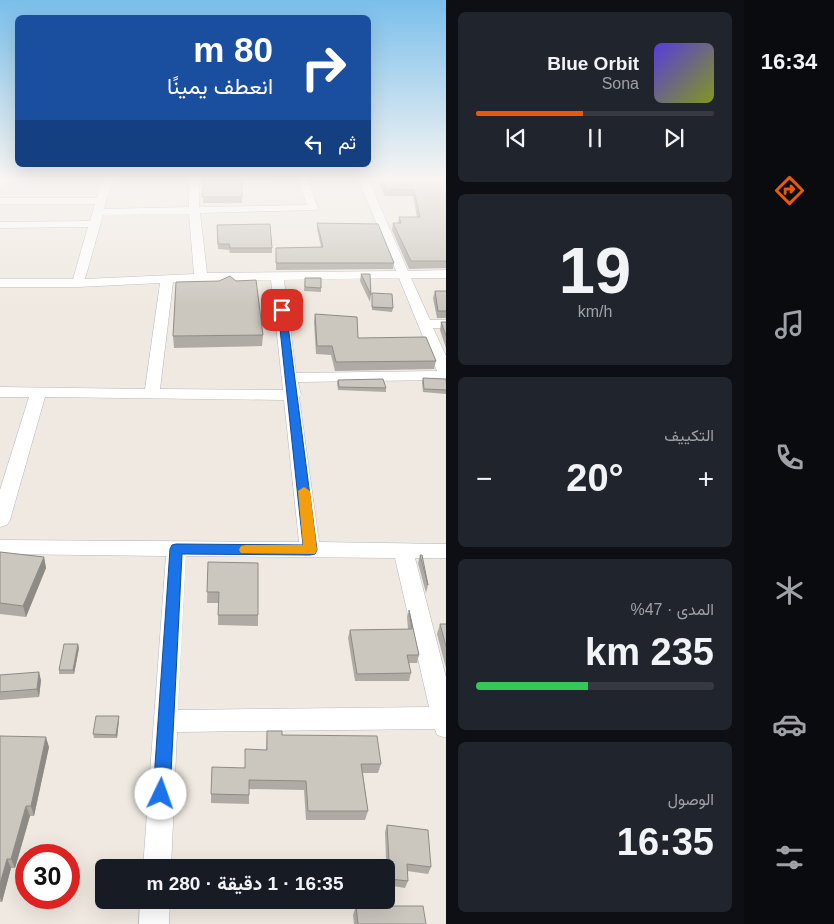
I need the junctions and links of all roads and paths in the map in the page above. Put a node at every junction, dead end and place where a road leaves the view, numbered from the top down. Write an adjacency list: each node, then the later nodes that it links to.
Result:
1 (96, 220): 4 (street)
2 (195, 220): 9 (street)
3 (380, 220): 7 (street)
4 (95, 224): 5 (street); 12 (street)
5 (0, 225)
6 (446, 274): 7 (street)
7 (403, 275): 8 (street); 13 (street)
8 (278, 276): 9 (street); 16 (street)
9 (201, 277): 10 (street)
10 (166, 278): 12 (street); 19 (street)
11 (0, 283): 12 (street)
12 (78, 283)
13 (423, 324): 14 (street); 15 (street)
14 (446, 324)
15 (446, 376): 16 (street)
16 (291, 378): 20 (street)
17 (0, 392): 18 (street)
18 (38, 393): 19 (street); 21 (street)
19 (152, 394): 20 (street)
20 (293, 395): 24 (street)
21 (0, 520)
22 (0, 547): 23 (street)
23 (176, 549): 24 (street); 27 (street)
24 (310, 550): 25 (street)
25 (403, 551): 26 (street); 28 (street)
26 (446, 551)
27 (165, 721): 28 (street); 29 (street)
28 (446, 721)
29 (157, 859)
30 (155, 909): 31 (street)
31 (154, 924)

